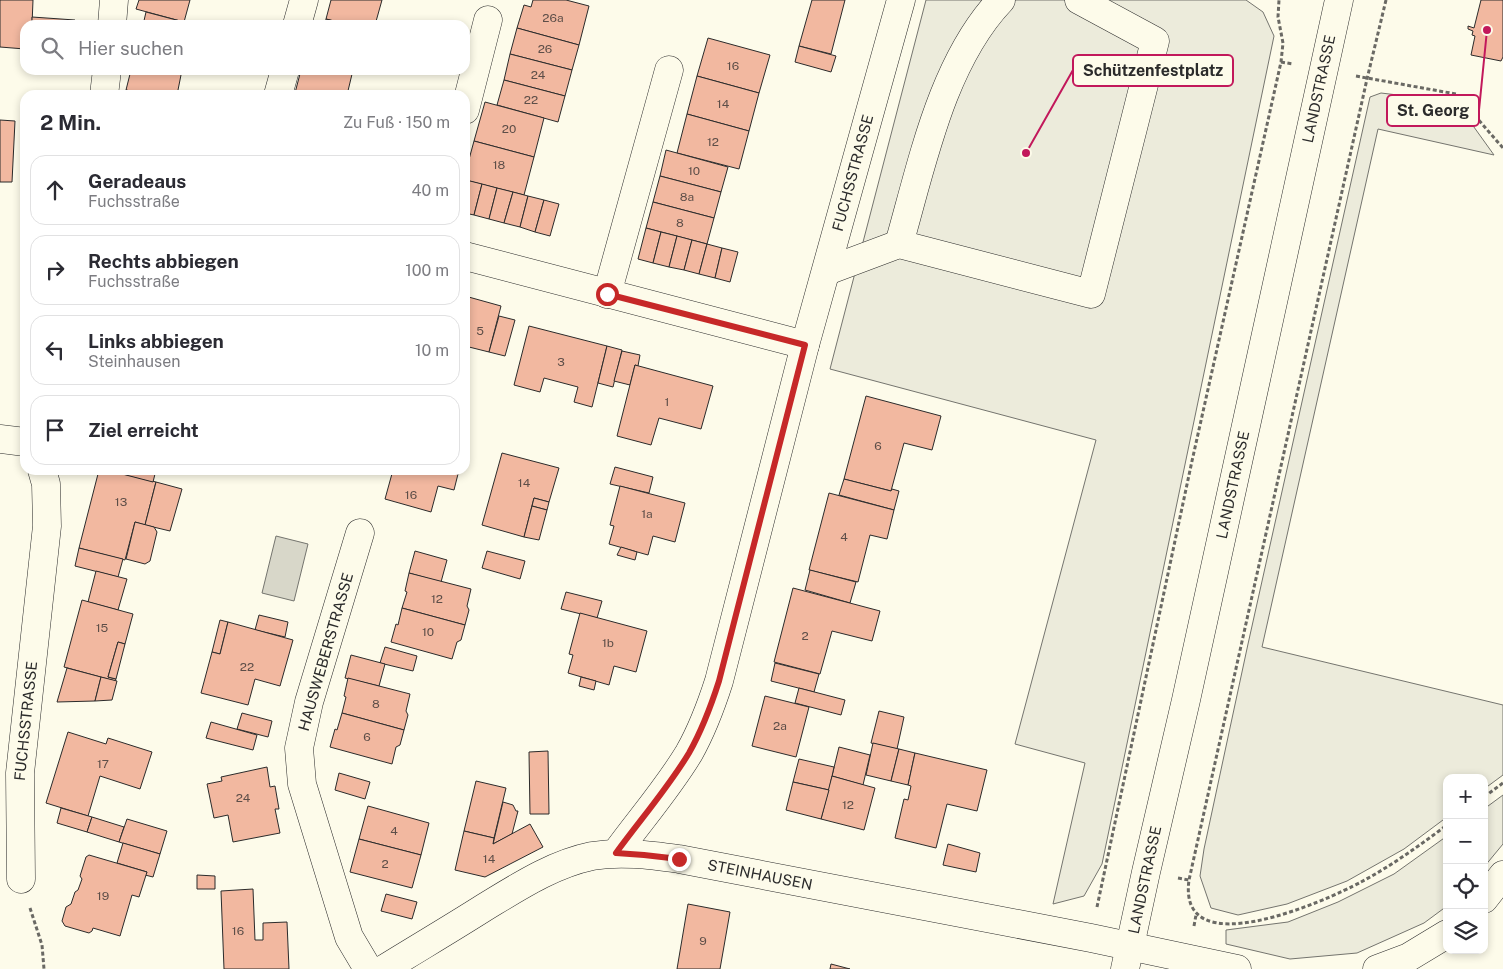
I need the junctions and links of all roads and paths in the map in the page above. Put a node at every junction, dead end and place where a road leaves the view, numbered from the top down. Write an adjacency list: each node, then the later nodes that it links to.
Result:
1 (114, 0): 9 (street)
2 (304, 0): 10 (street)
3 (901, 0): 22 (street, FUCHSSTRASSE)
4 (1000, 0): 20 (street)
5 (1079, 0): 20 (street)
6 (1279, 0): 37 (path)
7 (1339, 0): 38 (street, LANDSTRASSE)
8 (1386, 0): 15 (path)
9 (112, 20)
10 (298, 20)
11 (488, 20): 18 (street)
12 (669, 70): 23 (street)
13 (106, 75): 16 (street)
14 (284, 75): 17 (street)
15 (1367, 79): 19 (path); 31 (path)
16 (105, 90)
17 (279, 90)
18 (470, 90)
19 (1503, 148)
20 (899, 244): 22 (street)
21 (470, 257): 23 (street)
22 (827, 271): 24 (street, FUCHSSTRASSE)
23 (607, 294): 24 (street)
24 (805, 345): 32 (street, FUCHSSTRASSE)
25 (0, 439): 26 (street)
26 (20, 441)
27 (43, 475): 34 (street, FUCHSSTRASSE)
28 (360, 533): 40 (street, HAUSWEBERSTRASSE)
29 (1503, 783): 30 (path)
30 (1488, 794)
31 (1443, 828)
32 (616, 853): 37 (street, STEINHAUSEN); 41 (street, STEINHAUSEN)
33 (1503, 875): 35 (street)
34 (21, 879): 39 (path)
35 (1488, 894)
36 (1443, 936): 43 (street)
37 (1091, 938): 38 (street, STEINHAUSEN)
38 (1128, 958): 42 (street, STEINHAUSEN)
39 (44, 969)
40 (368, 969)
41 (384, 969)
42 (1237, 969)
43 (1377, 969)

